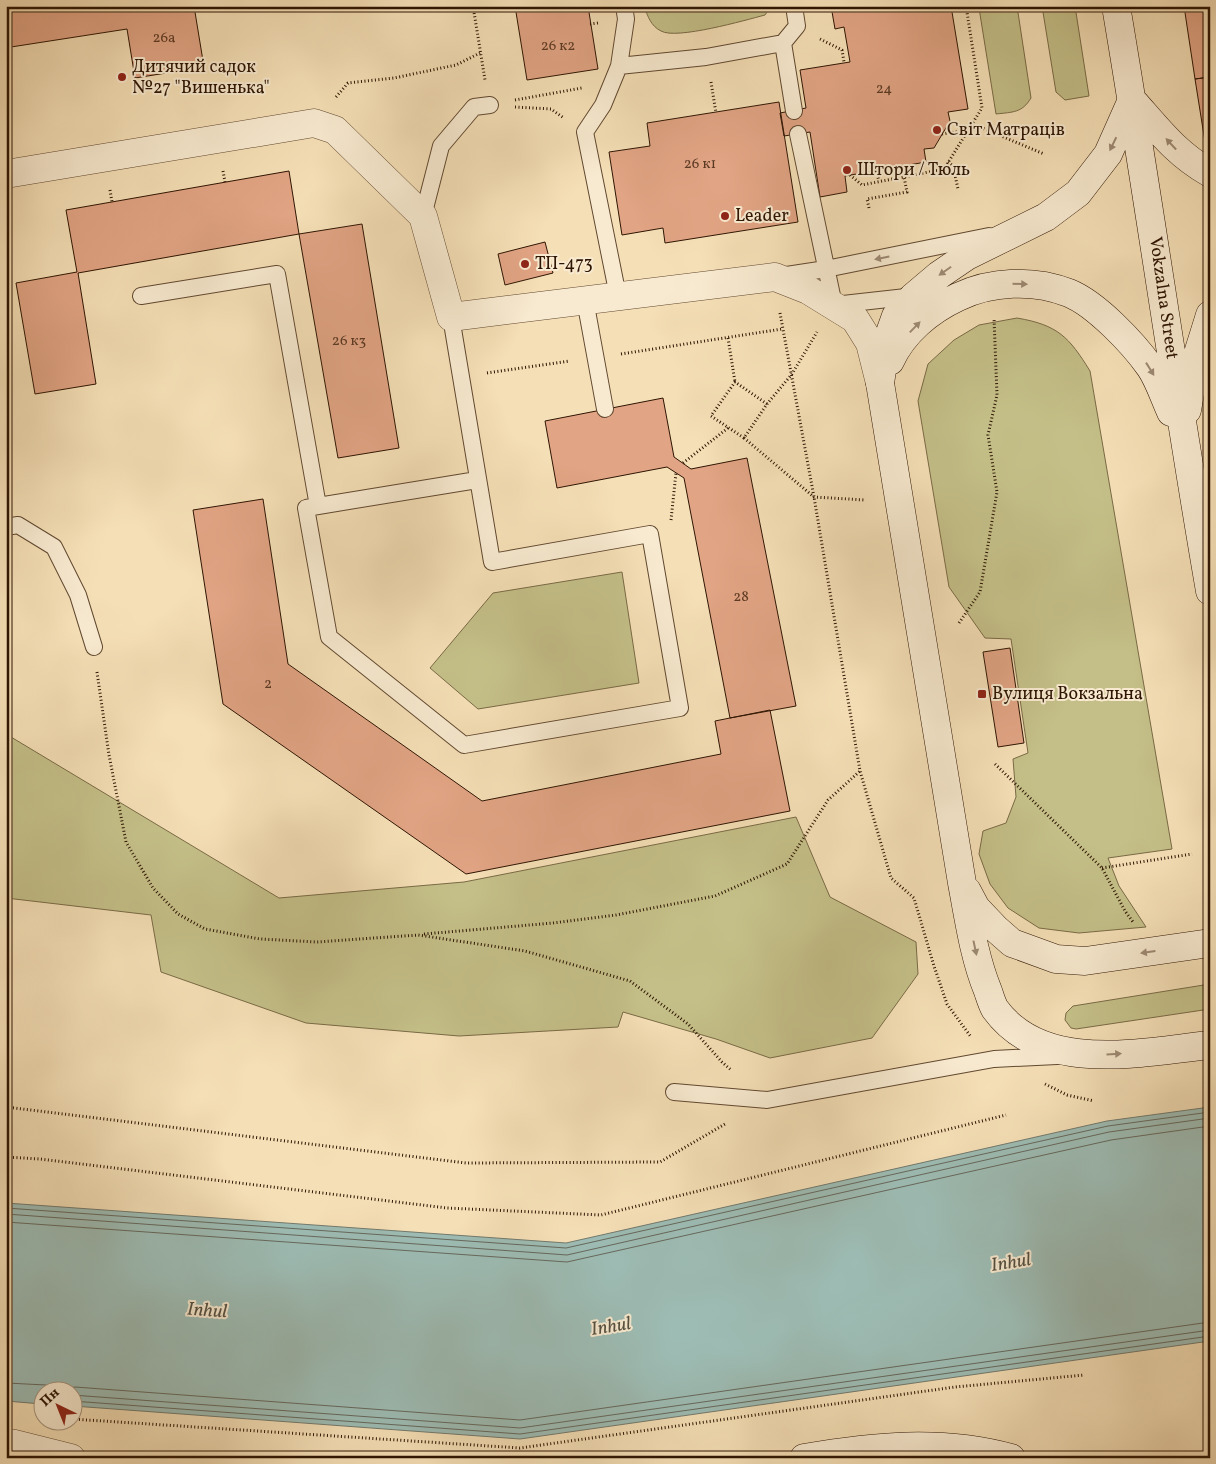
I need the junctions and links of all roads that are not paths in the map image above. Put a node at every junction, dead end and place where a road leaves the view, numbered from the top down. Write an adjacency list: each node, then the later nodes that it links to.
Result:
1 (624, 6): 5 (lane)
2 (794, 6): 4 (lane)
3 (1116, 6): 6 (main road, Vokzalna Street)
4 (783, 43): 5 (lane); 8 (lane)
5 (619, 66): 18 (lane)
6 (1132, 100): 10 (main road, one-way to 6); 13 (main road, one-way to 13); 26 (main road, Vokzalna Street)
7 (490, 105): 12 (lane)
8 (794, 110)
9 (798, 134): 14 (lane)
10 (1210, 173)
11 (6, 174): 12 (main road)
12 (423, 216): 23 (main road)
13 (1016, 231): 14 (lane, one-way to 14); 19 (main road, one-way to 19)
14 (826, 269): 15 (lane); 21 (lane)
15 (775, 277): 18 (main road); 21 (main road)
16 (972, 290): 19 (lane); 24 (main road, one-way to 16); 26 (main road, one-way to 26)
17 (141, 296): 28 (lane)
18 (618, 296): 20 (main road)
19 (913, 296): 21 (lane); 24 (main road)
20 (585, 300): 23 (main road); 25 (lane)
21 (834, 305): 24 (main road)
22 (1210, 315): 26 (main road)
23 (451, 317): 27 (lane)
24 (880, 382): 32 (main road)
25 (605, 409)
26 (1183, 437): 30 (main road, Vokzalna Street)
27 (477, 480): 28 (lane); 28 (lane)
28 (318, 506)
29 (6, 527): 31 (lane)
30 (1210, 590)
31 (94, 647)
32 (962, 884): 33 (main road, one-way to 32); 35 (main road, one-way to 35)
33 (1210, 943)
34 (1210, 1045): 35 (main road, one-way to 34)
35 (1082, 1054): 36 (lane)
36 (674, 1092)
37 (6, 1444): 38 (main road)
38 (71, 1458)
39 (804, 1458): 40 (main road)
40 (1011, 1458)

